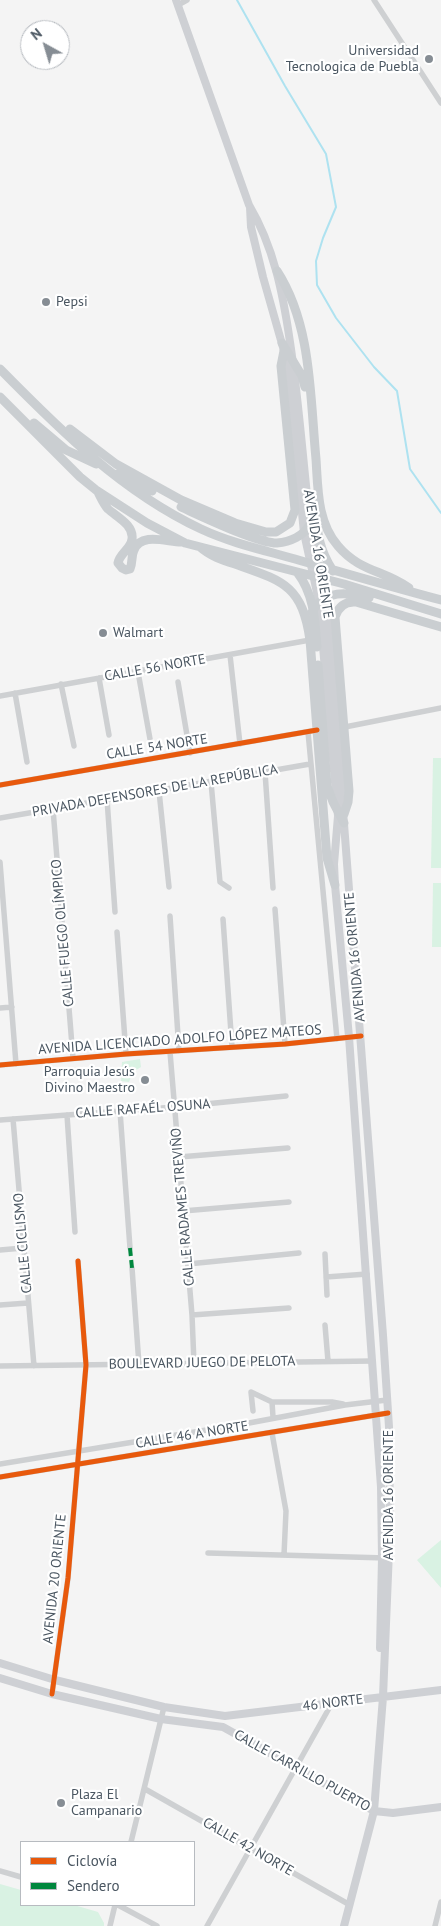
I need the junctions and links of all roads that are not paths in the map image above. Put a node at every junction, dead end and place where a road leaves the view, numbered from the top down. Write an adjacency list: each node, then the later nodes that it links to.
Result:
1 (187, 0): 3 (street)
2 (374, 0): 4 (street)
3 (177, 3): 5 (main road)
4 (441, 103)
5 (250, 205): 6 (main road, AVENIDA 16 ORIENTE); 7 (main road, AVENIDA 16 ORIENTE)
6 (277, 271): 8 (main road, AVENIDA 16 ORIENTE); 25 (main road)
7 (283, 347): 8 (main road); 12 (main road); 16 (main road, AVENIDA 16 ORIENTE)
8 (294, 364): 15 (main road, AVENIDA 16 ORIENTE); 21 (main road)
9 (0, 369): 12 (main road)
10 (0, 397): 11 (main road)
11 (13, 409): 13 (main road); 14 (main road)
12 (52, 420): 13 (main road)
13 (106, 469): 16 (main road); 19 (main road)
14 (96, 490): 17 (main road); 17 (main road)
15 (310, 524): 16 (main road); 20 (main road, AVENIDA 16 ORIENTE)
16 (304, 533): 20 (main road, AVENIDA 16 ORIENTE)
17 (185, 543): 18 (main road)
18 (198, 545): 22 (main road); 31 (main road)
19 (276, 553): 20 (main road); 22 (main road)
20 (314, 564): 21 (main road); 23 (main road, AVENIDA 16 ORIENTE)
21 (332, 569): 24 (main road); 25 (main road)
22 (297, 571): 23 (main road); 27 (main road)
23 (317, 577): 24 (main road); 27 (main road, AVENIDA 16 ORIENTE)
24 (344, 584): 28 (main road)
25 (415, 593): 26 (main road)
26 (441, 600)
27 (319, 603): 29 (main road); 31 (main road); 40 (main road); 57 (main road, AVENIDA 16 ORIENTE)
28 (441, 614)
29 (441, 619)
30 (441, 627): 42 (main road)
31 (309, 628): 32 (main road)
32 (310, 640): 33 (street, CALLE 56 NORTE); 40 (main road)
33 (230, 655): 34 (street, CALLE 56 NORTE); 46 (street)
34 (138, 672): 35 (street, CALLE 56 NORTE); 45 (street)
35 (99, 678): 37 (street, CALLE 56 NORTE); 44 (street)
36 (178, 682): 48 (street)
37 (61, 684): 38 (street, CALLE 56 NORTE); 47 (street)
38 (15, 694): 39 (street, CALLE 56 NORTE); 49 (street)
39 (0, 696)
40 (321, 702): 43 (main road); 57 (main road)
41 (441, 708): 42 (street)
42 (345, 727): 57 (main road)
43 (312, 731): 46 (street, CALLE 54 NORTE); 50 (street); 60 (main road)
44 (109, 734)
45 (150, 739)
46 (240, 744): 48 (street, CALLE 54 NORTE)
47 (74, 746)
48 (190, 753): 53 (street, CALLE 54 NORTE)
49 (27, 762)
50 (310, 764): 51 (street, PRIVADA DEFENSORES DE LA REPÚBLICA); 74 (street)
51 (265, 772): 52 (street, PRIVADA DEFENSORES DE LA REPÚBLICA); 63 (street)
52 (211, 782): 54 (street, PRIVADA DEFENSORES DE LA REPÚBLICA); 62 (street)
53 (0, 785)
54 (159, 791): 55 (street, PRIVADA DEFENSORES DE LA REPÚBLICA); 61 (street)
55 (107, 799): 56 (street, PRIVADA DEFENSORES DE LA REPÚBLICA); 66 (street)
56 (53, 809): 58 (street, PRIVADA DEFENSORES DE LA REPÚBLICA); 80 (street, CALLE FUEGO OLÍMPICO)
57 (342, 815): 60 (main road, AVENIDA 16 ORIENTE); 72 (main road, AVENIDA 16 ORIENTE)
58 (0, 818)
59 (0, 862): 64 (street)
60 (335, 885): 73 (main road, AVENIDA 16 ORIENTE)
61 (169, 887)
62 (229, 888)
63 (273, 888)
64 (1, 896): 70 (street)
65 (276, 909): 75 (street)
66 (115, 912)
67 (170, 916): 77 (street)
68 (223, 919): 76 (street)
69 (117, 932): 79 (street)
70 (12, 1007): 71 (street); 81 (street)
71 (0, 1008)
72 (361, 1036): 73 (street, AVENIDA LICENCIADO ADOLFO LÓPEZ MATEOS); 117 (main road, AVENIDA 16 ORIENTE)
73 (349, 1037): 74 (street, AVENIDA LICENCIADO ADOLFO LÓPEZ MATEOS); 102 (main road, AVENIDA 16 ORIENTE)
74 (337, 1039): 75 (street, AVENIDA LICENCIADO ADOLFO LÓPEZ MATEOS)
75 (285, 1044): 76 (street, AVENIDA LICENCIADO ADOLFO LÓPEZ MATEOS)
76 (232, 1046): 77 (street, AVENIDA LICENCIADO ADOLFO LÓPEZ MATEOS)
77 (179, 1051): 78 (street, AVENIDA LICENCIADO ADOLFO LÓPEZ MATEOS)
78 (170, 1052): 79 (street, AVENIDA LICENCIADO ADOLFO LÓPEZ MATEOS); 84 (street, CALLE RADAMES TREVIÑO)
79 (126, 1054): 80 (street, AVENIDA LICENCIADO ADOLFO LÓPEZ MATEOS)
80 (73, 1058): 81 (street, AVENIDA LICENCIADO ADOLFO LÓPEZ MATEOS)
81 (16, 1064): 82 (street, AVENIDA LICENCIADO ADOLFO LÓPEZ MATEOS)
82 (0, 1065)
83 (286, 1096): 84 (street, CALLE RAFAÉL OSUNA)
84 (175, 1107): 85 (street, CALLE RAFAÉL OSUNA); 90 (street, CALLE RADAMES TREVIÑO)
85 (120, 1111): 86 (street, CALLE RAFAÉL OSUNA); 95 (street)
86 (67, 1115): 87 (street, CALLE RAFAÉL OSUNA); 93 (street)
87 (13, 1119): 88 (street, CALLE RAFAÉL OSUNA); 94 (street, CALLE CICLISMO)
88 (0, 1120)
89 (288, 1148): 90 (street)
90 (179, 1157): 92 (street, CALLE RADAMES TREVIÑO)
91 (289, 1202): 92 (street)
92 (183, 1211): 100 (street, CALLE RADAMES TREVIÑO)
93 (75, 1232)
94 (22, 1248): 96 (street); 105 (street, CALLE CICLISMO)
95 (130, 1248)
96 (0, 1250)
97 (299, 1253): 100 (street)
98 (325, 1254): 103 (street)
99 (78, 1261): 113 (street, AVENIDA 20 ORIENTE)
100 (188, 1264): 108 (street, CALLE RADAMES TREVIÑO)
101 (132, 1268): 114 (street)
102 (367, 1274): 103 (street); 111 (main road, AVENIDA 16 ORIENTE)
103 (326, 1277): 104 (street)
104 (327, 1295)
105 (28, 1303): 106 (street); 116 (street, CALLE CICLISMO)
106 (0, 1305)
107 (289, 1308): 108 (street)
108 (192, 1315): 112 (street, CALLE RADAMES TREVIÑO)
109 (325, 1325): 110 (street)
110 (328, 1361): 111 (street, BOULEVARD JUEGO DE PELOTA); 112 (street, BOULEVARD JUEGO DE PELOTA)
111 (373, 1361): 118 (main road, AVENIDA 16 ORIENTE)
112 (194, 1363): 114 (street, BOULEVARD JUEGO DE PELOTA)
113 (86, 1365): 114 (street, BOULEVARD JUEGO DE PELOTA); 116 (street, BOULEVARD JUEGO DE PELOTA); 126 (street, AVENIDA 20 ORIENTE)
114 (139, 1365)
115 (0, 1366): 116 (street, BOULEVARD JUEGO DE PELOTA)
116 (34, 1366)
117 (387, 1400): 118 (street, CALLE 46 A NORTE); 122 (main road, AVENIDA 16 ORIENTE)
118 (376, 1401): 120 (street, CALLE 46 A NORTE); 123 (main road, AVENIDA 16 ORIENTE)
119 (272, 1402): 120 (street); 121 (street); 124 (street)
120 (345, 1405): 124 (street, CALLE 46 A NORTE)
121 (253, 1411)
122 (388, 1413): 123 (street, CALLE 46 A NORTE); 132 (main road, AVENIDA 16 ORIENTE)
123 (377, 1415): 125 (street, CALLE 46 A NORTE); 132 (main road, AVENIDA 16 ORIENTE)
124 (273, 1417): 126 (street, CALLE 46 A NORTE)
125 (272, 1433): 128 (street, CALLE 46 A NORTE); 131 (street)
126 (79, 1452): 127 (street, CALLE 46 A NORTE); 128 (street, AVENIDA 20 ORIENTE)
127 (0, 1464)
128 (78, 1465): 129 (street, CALLE 46 A NORTE); 135 (street, AVENIDA 20 ORIENTE)
129 (0, 1477)
130 (208, 1553): 131 (street)
131 (284, 1555): 132 (street)
132 (386, 1558): 138 (main road, AVENIDA 16 ORIENTE)
133 (0, 1663): 135 (main road)
134 (0, 1678): 137 (main road)
135 (55, 1680): 137 (street, AVENIDA 20 ORIENTE); 140 (main road)
136 (441, 1690): 138 (main road, 46 NORTE)
137 (52, 1694): 142 (main road)
138 (380, 1698): 139 (main road, 46 NORTE); 147 (main road, AVENIDA 16 ORIENTE)
139 (332, 1703): 141 (main road, 46 NORTE); 144 (street)
140 (164, 1707): 141 (main road); 142 (street)
141 (225, 1716): 143 (main road)
142 (160, 1719): 143 (main road); 145 (street)
143 (223, 1728): 144 (main road, CALLE CARRILLO PUERTO)
144 (296, 1769): 147 (main road, CALLE CARRILLO PUERTO); 149 (street)
145 (145, 1789): 148 (street); 149 (street, CALLE 42 NORTE)
146 (441, 1807): 147 (main road, CALLE CARRILLO PUERTO)
147 (374, 1811): 153 (main road, AVENIDA 16 ORIENTE)
148 (131, 1841)
149 (251, 1849): 153 (street, CALLE 42 NORTE); 158 (street)
150 (0, 1871): 151 (street)
151 (20, 1877)
152 (441, 1902): 160 (street)
153 (350, 1905): 159 (main road, AVENIDA 16 ORIENTE)
154 (117, 1906): 156 (street)
155 (119, 1906): 157 (street)
156 (110, 1926)
157 (157, 1926)
158 (207, 1926)
159 (344, 1926)
160 (435, 1926)

